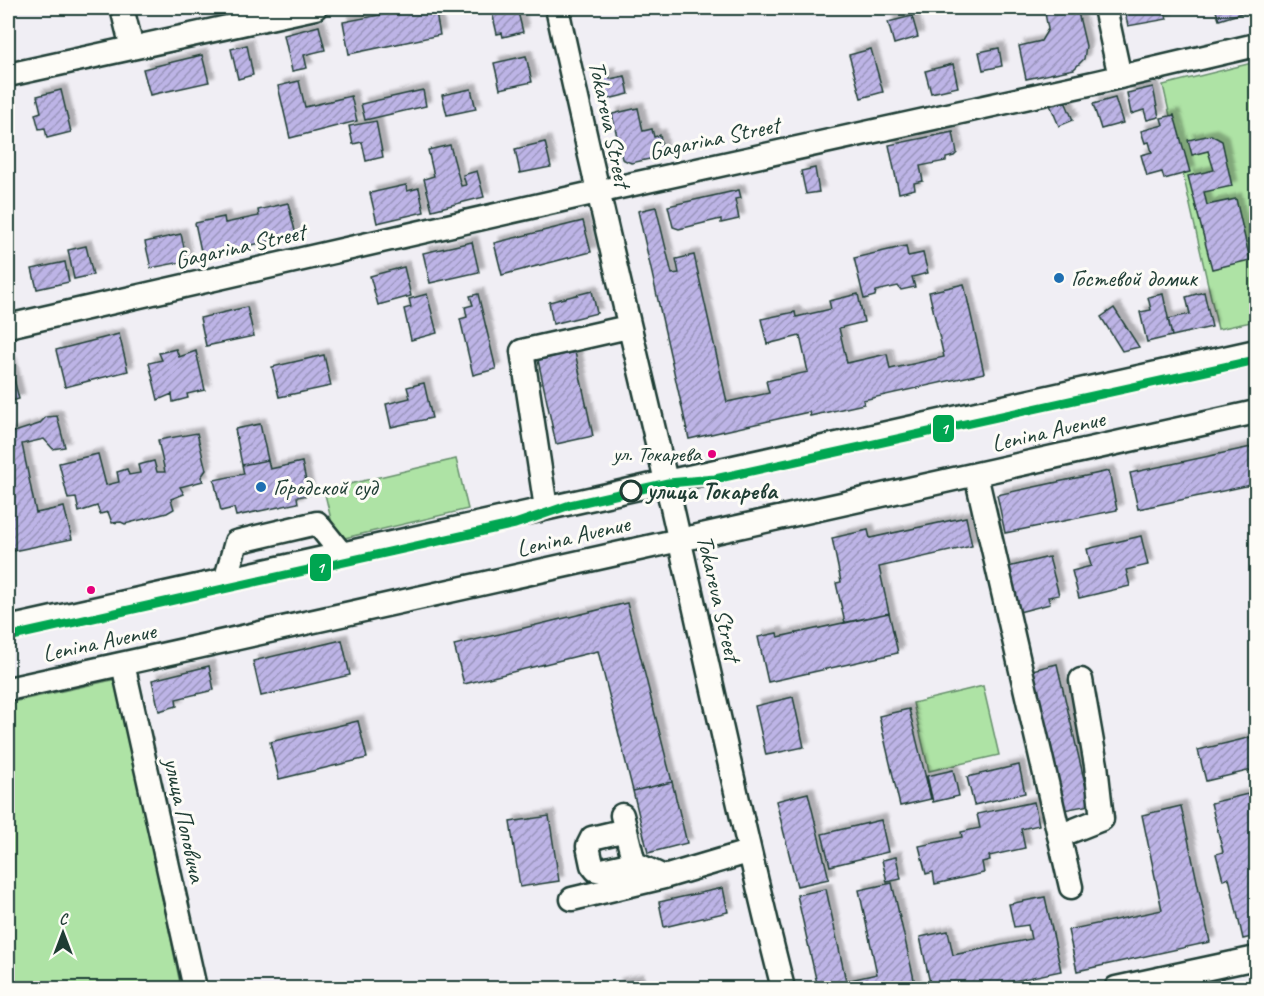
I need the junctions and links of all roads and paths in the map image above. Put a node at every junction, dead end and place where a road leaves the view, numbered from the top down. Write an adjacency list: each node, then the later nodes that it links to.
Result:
1 (122, 8): 6 (street)
2 (315, 8): 6 (street)
3 (557, 8): 9 (street, Tokareva Street)
4 (1106, 8): 8 (street)
5 (1257, 45): 8 (street, Gagarina Street)
6 (132, 48): 7 (street)
7 (8, 75)
8 (1120, 77): 9 (street, Gagarina Street)
9 (597, 192): 10 (street, Gagarina Street); 11 (street, Tokareva Street)
10 (8, 326)
11 (628, 327): 15 (street, Tokareva Street); 16 (street)
12 (1257, 351): 15 (street, Lenina Avenue)
13 (1257, 412): 14 (street, Lenina Avenue)
14 (976, 475): 17 (street, Lenina Avenue); 24 (street)
15 (666, 480): 16 (street, Lenina Avenue); 17 (street, Tokareva Street)
16 (546, 508): 18 (street, Lenina Avenue)
17 (679, 540): 21 (street, Lenina Avenue); 25 (street, Tokareva Street)
18 (341, 553): 19 (street, Lenina Avenue); 19 (street)
19 (226, 579): 20 (street, Lenina Avenue)
20 (8, 628)
21 (123, 664): 23 (street, Lenina Avenue); 31 (street, улица Поповича)
22 (1081, 680): 24 (street)
23 (8, 689)
24 (1059, 836): 28 (street)
25 (748, 852): 27 (street); 32 (street, Tokareva Street)
26 (634, 863): 26 (street); 27 (street)
27 (664, 877): 29 (street)
28 (1071, 887)
29 (572, 899)
30 (1257, 958): 33 (street)
31 (195, 988)
32 (783, 988)
33 (1116, 988)

